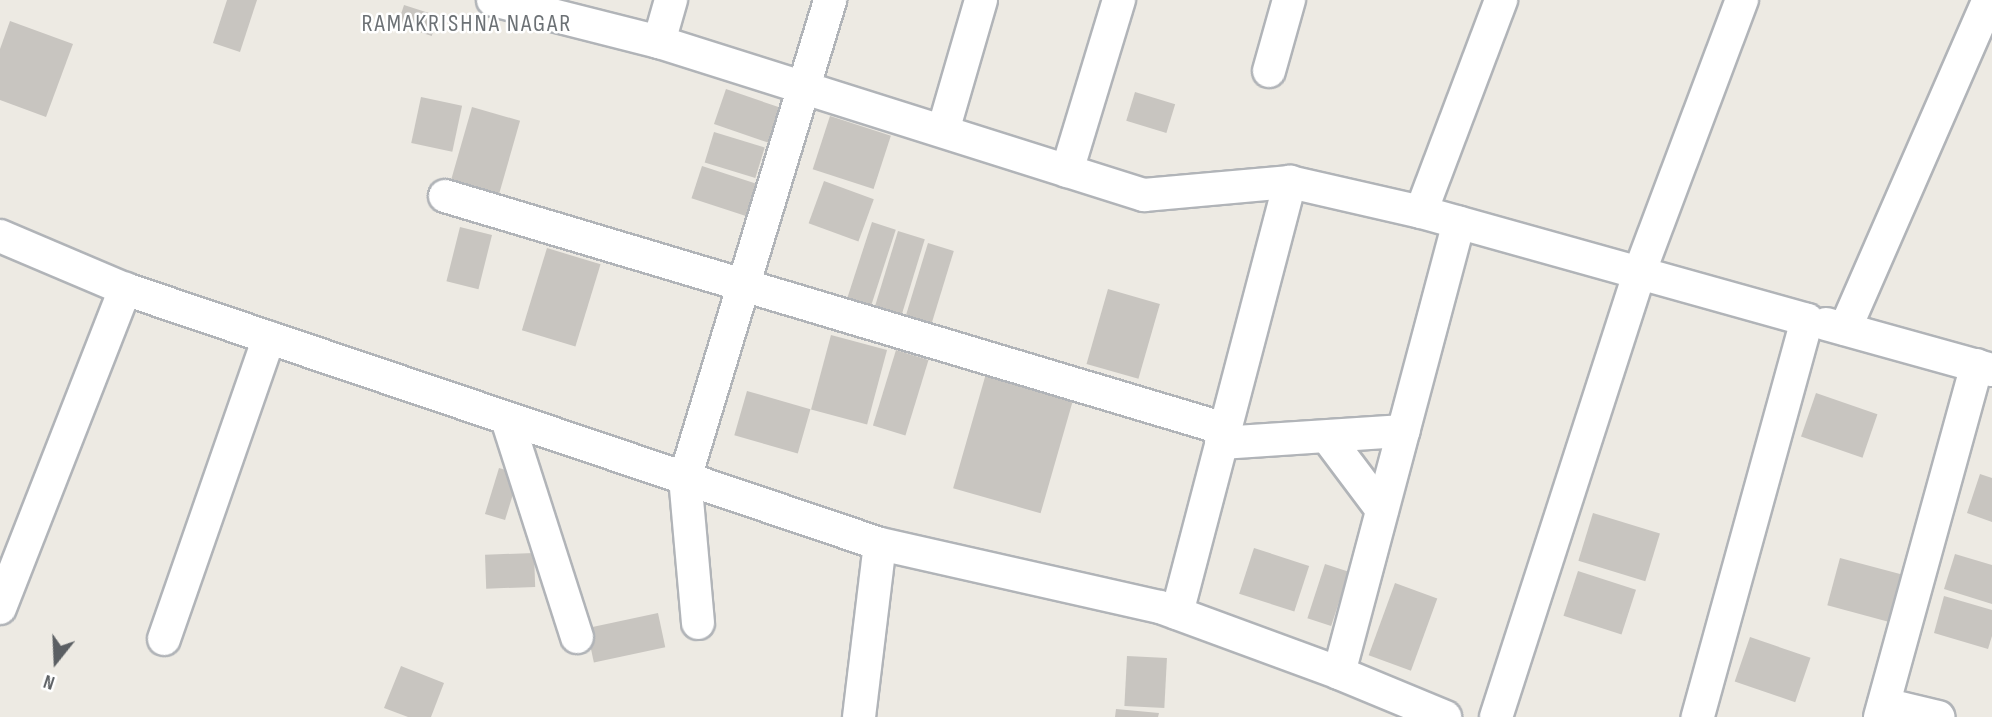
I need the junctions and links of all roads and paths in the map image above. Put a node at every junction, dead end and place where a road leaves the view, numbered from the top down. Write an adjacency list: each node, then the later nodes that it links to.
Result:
1 (671, 0): 10 (street)
2 (830, 0): 13 (street)
3 (981, 0): 14 (street)
4 (1119, 0): 15 (street)
5 (1289, 0): 12 (street)
6 (1501, 0): 18 (street)
7 (1742, 0): 21 (street)
8 (1989, 0): 11 (street)
9 (507, 2): 10 (street)
10 (659, 42): 13 (street)
11 (1982, 45): 25 (street)
12 (1269, 71)
13 (804, 86): 14 (street); 22 (street)
14 (943, 131): 15 (street)
15 (1067, 171): 16 (street)
16 (1290, 183): 18 (street); 30 (street)
17 (445, 196): 22 (street)
18 (1421, 212): 19 (street)
19 (1459, 223): 21 (street); 29 (street)
20 (0, 236): 23 (street)
21 (1640, 271): 24 (street); 44 (street)
22 (743, 284): 30 (street); 32 (street)
23 (125, 289): 26 (street); 35 (street)
24 (1807, 320): 25 (street); 45 (street)
25 (1845, 329): 27 (street)
26 (269, 338): 28 (street); 39 (street)
27 (1985, 367): 41 (street)
28 (507, 419): 32 (street); 38 (street)
29 (1404, 431): 31 (street); 33 (street)
30 (1223, 436): 31 (street); 36 (street)
31 (1328, 438): 33 (street)
32 (685, 478): 34 (street); 37 (street)
33 (1382, 510): 40 (street)
34 (880, 544): 36 (street); 42 (street)
35 (0, 608)
36 (1177, 613): 40 (street)
37 (698, 623)
38 (577, 637)
39 (164, 639)
40 (1339, 673): 43 (street)
41 (1882, 711): 46 (street)
42 (859, 717)
43 (1445, 717)
44 (1496, 717)
45 (1698, 717)
46 (1938, 717)

